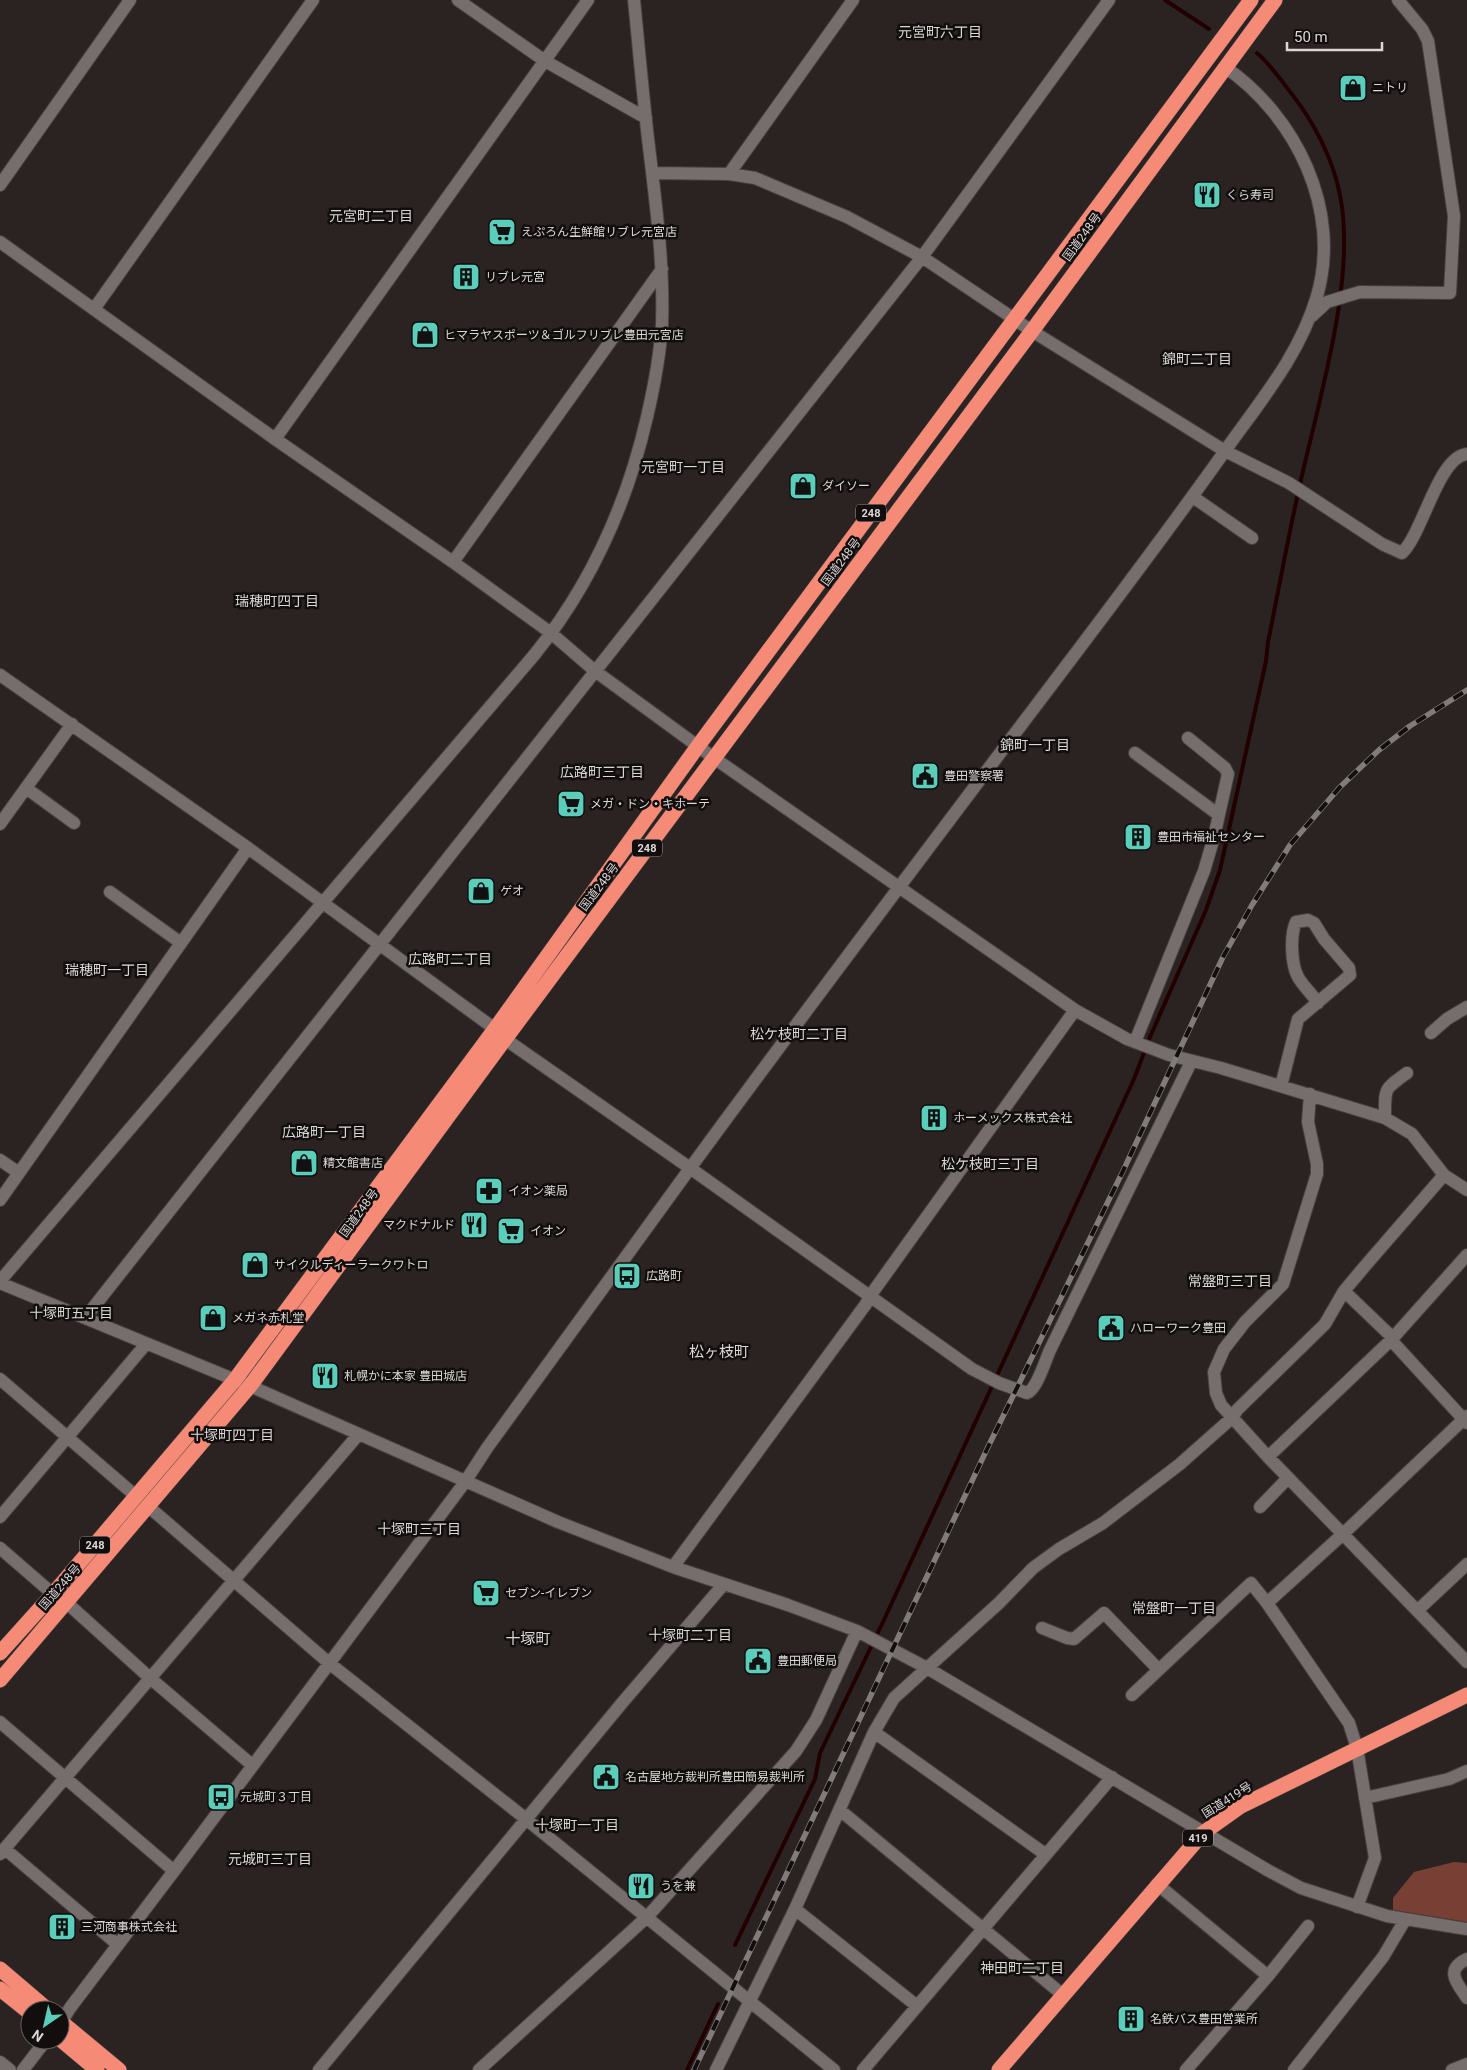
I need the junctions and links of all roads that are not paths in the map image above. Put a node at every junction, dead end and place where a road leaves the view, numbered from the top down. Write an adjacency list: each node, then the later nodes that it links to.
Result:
1 (130, 0): 16 (street)
2 (313, 0): 20 (street)
3 (458, 0): 11 (street)
4 (588, 0): 11 (street)
5 (634, 0): 13 (street)
6 (853, 0): 15 (street)
7 (1109, 0): 18 (street)
8 (1251, 0): 22 (highway, 国道248号 / 248)
9 (1275, 0): 12 (highway, 国道248号 / 248)
10 (1398, 0): 21 (street)
11 (545, 61): 13 (street); 24 (street)
12 (1224, 67): 21 (street); 23 (highway, 国道248号 / 248)
13 (646, 118): 14 (street)
14 (652, 173): 15 (street); 19 (street)
15 (729, 174): 18 (street)
16 (0, 185)
17 (0, 242): 20 (street)
18 (922, 257): 22 (street); 31 (street)
19 (662, 269): 29 (street); 30 (street)
20 (94, 309): 24 (street)
21 (1308, 319): 25 (street)
22 (1015, 320): 23 (street); 35 (highway, 国道248号 / 248)
23 (1032, 331): 25 (street); 37 (highway, 国道248号 / 248)
24 (275, 439): 29 (street)
25 (1225, 450): 26 (street); 27 (street)
26 (1467, 454)
27 (1193, 497): 28 (street); 43 (street)
28 (1252, 538)
29 (453, 562): 30 (street)
30 (551, 633): 31 (street); 45 (street)
31 (595, 671): 35 (street); 47 (street)
32 (0, 675): 33 (street)
33 (72, 724): 38 (street); 42 (street)
34 (1188, 738): 39 (street)
35 (698, 746): 37 (street); 52 (highway, 国道248号 / 248)
36 (1135, 753): 39 (street)
37 (714, 758): 43 (street); 52 (highway, 国道248号 / 248)
38 (26, 788): 40 (street); 41 (street)
39 (1219, 816): 53 (street)
40 (74, 823)
41 (0, 824)
42 (248, 848): 45 (street); 46 (street)
43 (898, 887): 50 (street); 60 (street)
44 (110, 892): 46 (street)
45 (322, 903): 47 (street); 66 (street)
46 (181, 943): 61 (street)
47 (378, 944): 52 (street); 69 (street)
48 (1318, 1002): 48 (street); 56 (street)
49 (1467, 1007): 51 (street)
50 (1075, 1010): 53 (street); 68 (street)
51 (1431, 1033)
52 (500, 1034): 60 (street); 73 (highway, 国道248号 / 248); 74 (highway, 国道248号 / 248)
53 (1138, 1043): 54 (street)
54 (1191, 1062): 56 (street); 68 (street)
55 (1407, 1073): 58 (street)
56 (1281, 1086): 57 (street)
57 (1310, 1094): 58 (street); 75 (street)
58 (1385, 1118): 62 (street)
59 (0, 1160): 61 (street)
60 (690, 1168): 68 (street); 81 (street)
61 (19, 1174): 64 (street)
62 (1444, 1175): 63 (street); 67 (street)
63 (1467, 1190)
64 (0, 1200)
65 (1467, 1255): 70 (street)
66 (0, 1282): 69 (street)
67 (1344, 1292): 70 (street); 75 (street)
68 (870, 1296): 89 (street)
69 (85, 1318): 71 (street)
70 (1392, 1339): 76 (street); 79 (street)
71 (146, 1344): 73 (street); 78 (street)
72 (0, 1379): 78 (street)
73 (234, 1381): 74 (street); 82 (highway, 国道248号 / 248)
74 (250, 1386): 77 (street); 83 (highway, 国道248号 / 248)
75 (1233, 1417): 79 (street); 101 (street)
76 (1466, 1419): 86 (street)
77 (358, 1435): 81 (street); 90 (street)
78 (68, 1438): 82 (street); 85 (street)
79 (1268, 1457): 80 (street)
80 (1288, 1478): 84 (street); 86 (street)
81 (465, 1482): 89 (street); 100 (street)
82 (137, 1497): 92 (highway, 国道248号 / 248)
83 (148, 1507): 90 (street); 93 (highway, 国道248号 / 248)
84 (1260, 1507)
85 (0, 1517)
86 (1343, 1534): 94 (street); 95 (street)
87 (0, 1548): 92 (street)
88 (1467, 1564): 95 (street)
89 (673, 1567): 91 (street)
90 (234, 1580): 100 (street); 103 (street)
91 (722, 1585): 97 (street); 116 (street)
92 (53, 1594): 98 (highway, 国道248号 / 248)
93 (67, 1603): 103 (street); 104 (highway, 国道248号 / 248)
94 (1267, 1603): 102 (street); 109 (street)
95 (1418, 1610): 99 (street)
96 (1042, 1628): 102 (street)
97 (857, 1631): 101 (street); 124 (street)
98 (0, 1653)
99 (1467, 1662)
100 (329, 1663): 110 (street); 116 (street)
101 (927, 1668): 108 (street); 112 (street)
102 (1158, 1669): 105 (street)
103 (150, 1678): 110 (street); 113 (street)
104 (0, 1680)
105 (1132, 1695)
106 (1467, 1695): 109 (highway, 国道419号 / 419)
107 (0, 1722): 113 (street)
108 (874, 1732): 115 (street); 119 (street)
109 (1357, 1748): 114 (street); 117 (highway, 国道419号 / 419)
110 (252, 1765): 120 (street)
111 (1467, 1771): 114 (street)
112 (1112, 1777): 117 (street); 119 (street)
113 (65, 1778): 118 (street); 120 (street)
114 (1365, 1798): 122 (street)
115 (840, 1811): 123 (street); 127 (street)
116 (526, 1819): 124 (street); 150 (street)
117 (1203, 1833): 121 (highway, 国道419号 / 419); 122 (street)
118 (2, 1851): 129 (street)
119 (1045, 1854): 127 (street)
120 (174, 1871): 129 (street)
121 (1157, 1884): 132 (street); 134 (highway, 国道419号 / 419)
122 (1357, 1907): 125 (street)
123 (795, 1909): 137 (street); 139 (street)
124 (647, 1916): 137 (street); 151 (street)
125 (1404, 1920): 128 (street); 157 (street)
126 (1308, 1926): 132 (street)
127 (983, 1928): 134 (street); 139 (street)
128 (1467, 1929)
129 (117, 1944): 140 (street)
130 (1467, 1959): 135 (street)
131 (0, 1969): 136 (highway)
132 (1268, 1976): 156 (street)
133 (0, 1989): 138 (highway)
134 (1063, 1995): 155 (highway, 国道419号 / 419)
135 (1467, 1998)
136 (36, 2000)
137 (749, 2000): 152 (street); 153 (street)
138 (20, 2005)
139 (917, 2006): 154 (street)
140 (70, 2008)
141 (70, 2031): 149 (highway)
142 (70, 2048): 148 (highway)
143 (38, 2050): 147 (street)
144 (0, 2062): 146 (street)
145 (1467, 2064): 158 (street)
146 (10, 2070)
147 (23, 2070)
148 (97, 2070)
149 (119, 2070)
150 (319, 2070)
151 (479, 2070)
152 (716, 2070)
153 (834, 2070)
154 (863, 2070)
155 (999, 2070)
156 (1186, 2070)
157 (1294, 2070)
158 (1452, 2070)

